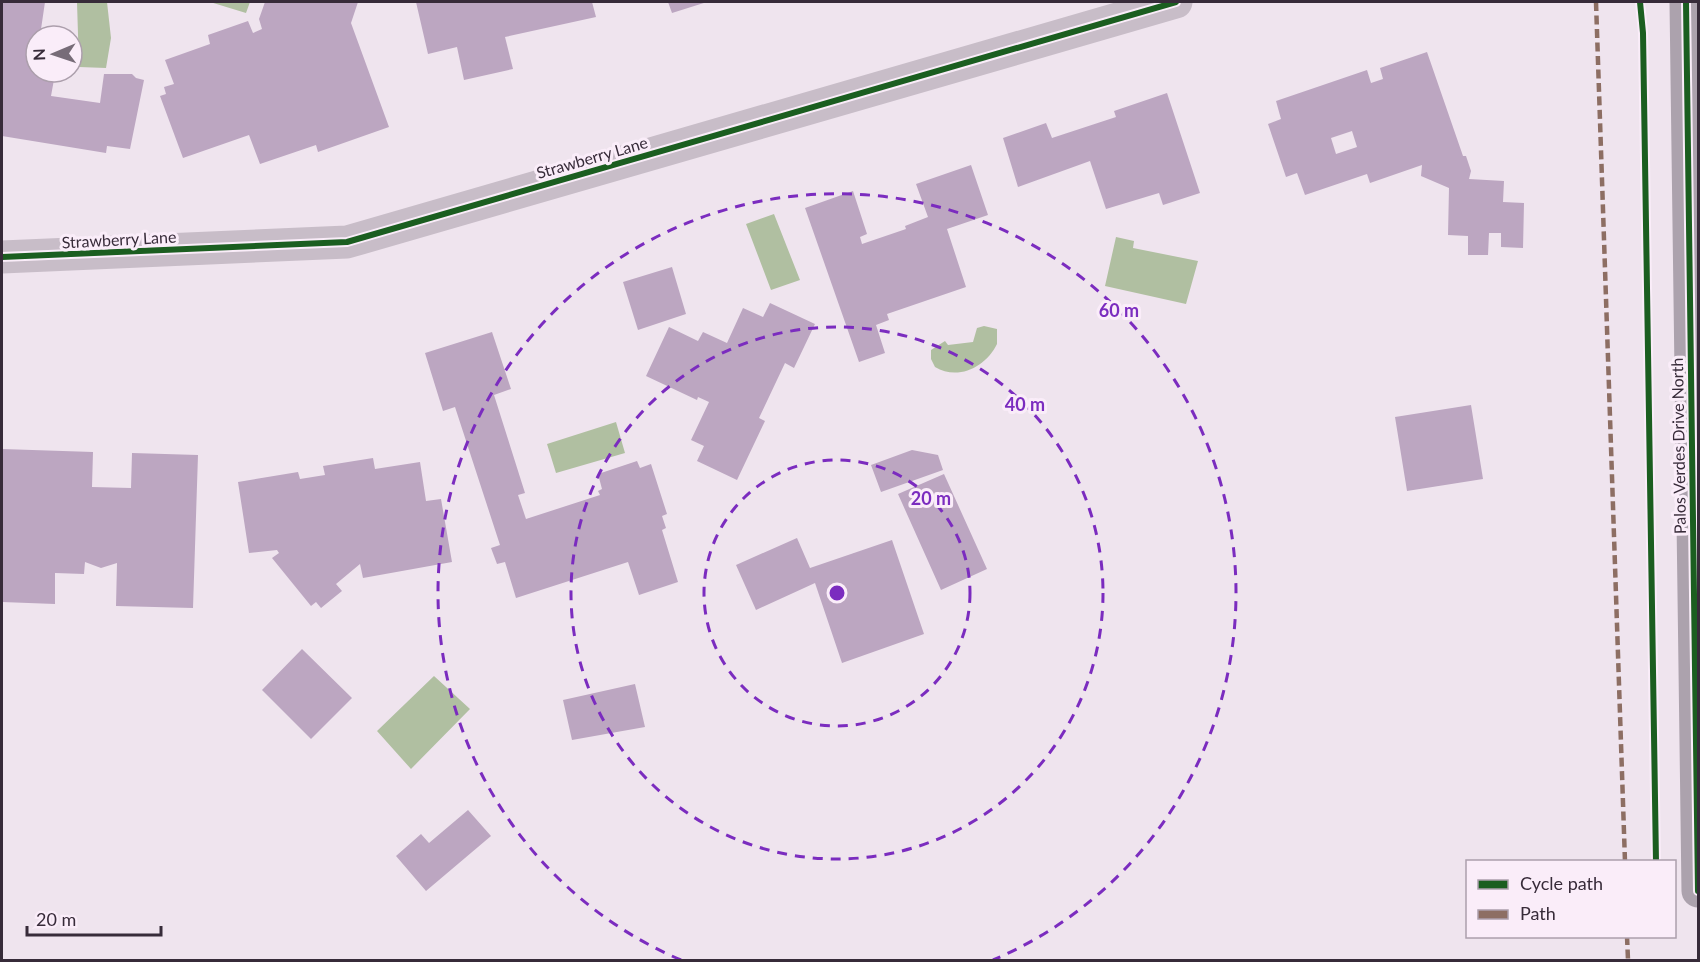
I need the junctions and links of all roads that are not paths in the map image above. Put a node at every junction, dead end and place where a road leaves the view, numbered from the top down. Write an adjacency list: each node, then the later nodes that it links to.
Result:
1 (1176, 2): 3 (street, Strawberry Lane)
2 (1686, 2): 4 (main road, Palos Verdes Drive North)
3 (2, 257)
4 (1696, 617): 5 (main road, Palos Verdes Drive North)
5 (1698, 891)

